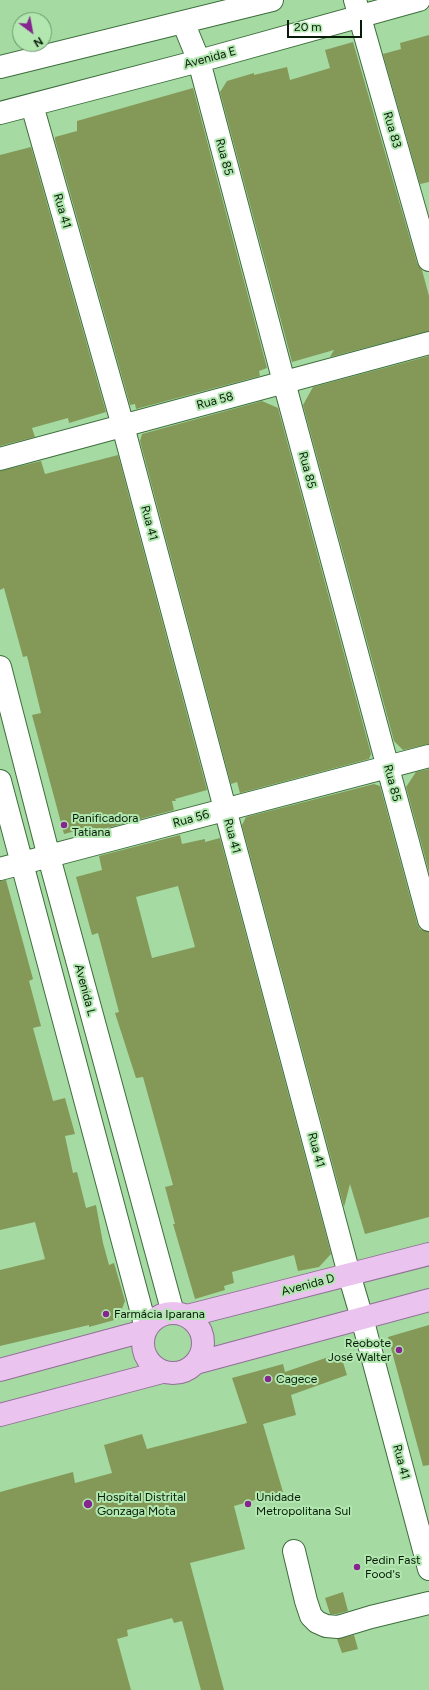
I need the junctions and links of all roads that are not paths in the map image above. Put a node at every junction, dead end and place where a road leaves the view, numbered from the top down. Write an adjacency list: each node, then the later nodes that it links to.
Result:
1 (272, 0): 4 (street)
2 (419, 0): 3 (street, Avenida E)
3 (358, 8): 5 (street, Avenida E); 9 (street, Rua 83)
4 (183, 22): 5 (street, Rua 85); 6 (street)
5 (199, 61): 7 (street, Avenida E); 11 (street, Rua 85)
6 (0, 68)
7 (32, 105): 8 (street, Avenida E); 12 (street, Rua 41)
8 (0, 113)
9 (429, 260)
10 (429, 343): 11 (street, Rua 58)
11 (284, 382): 12 (street, Rua 58); 16 (street, Rua 85)
12 (123, 426): 13 (street, Rua 58); 18 (street, Rua 41)
13 (0, 459)
14 (0, 667): 19 (street, Avenida L)
15 (429, 756): 16 (street, Rua 56)
16 (388, 767): 18 (street, Rua 56); 22 (street, Rua 85)
17 (0, 781): 20 (street)
18 (225, 810): 19 (street, Rua 56); 24 (street, Rua 41)
19 (49, 857): 20 (street, Rua 56); 26 (street, Avenida L)
20 (22, 864): 21 (street, Rua 56); 28 (street)
21 (0, 869)
22 (429, 920)
23 (429, 1254): 24 (main road, Avenida D)
24 (349, 1274): 26 (main road, Avenida D); 27 (street, Rua 41)
25 (429, 1300): 27 (main road)
26 (180, 1315): 28 (main road); 29 (main road)
27 (362, 1318): 29 (main road); 34 (street, Rua 41)
28 (145, 1330): 30 (main road); 31 (main road)
29 (196, 1364): 31 (main road)
30 (0, 1370)
31 (162, 1372): 32 (main road)
32 (0, 1415)
33 (294, 1552): 35 (street)
34 (429, 1569)
35 (429, 1603)

